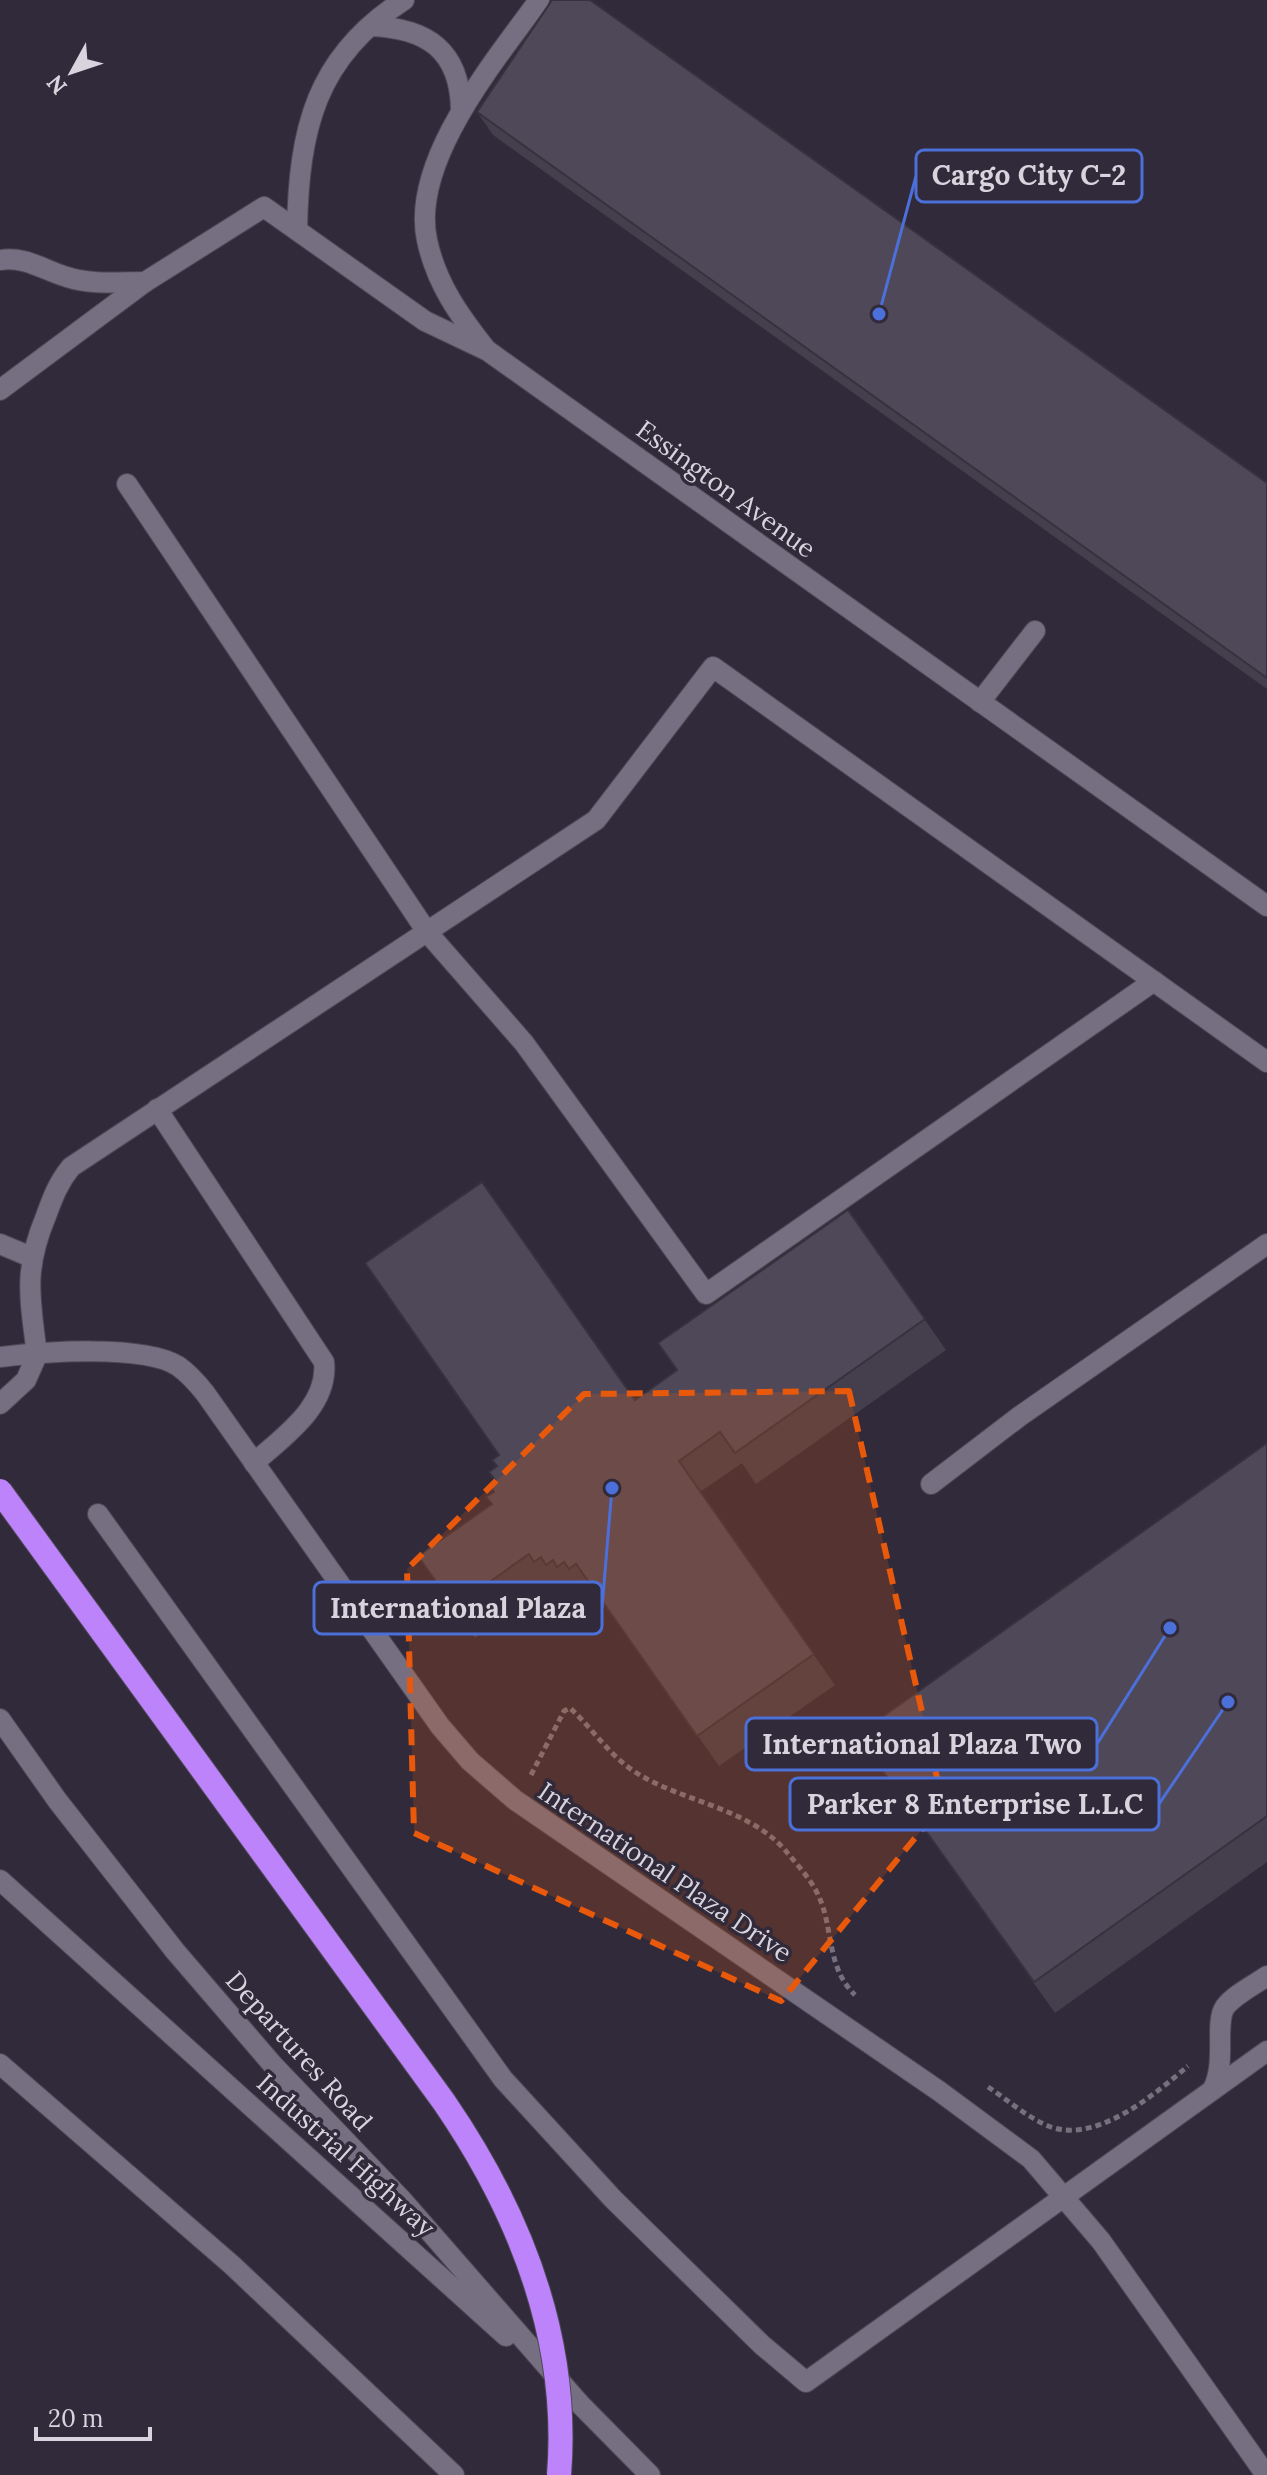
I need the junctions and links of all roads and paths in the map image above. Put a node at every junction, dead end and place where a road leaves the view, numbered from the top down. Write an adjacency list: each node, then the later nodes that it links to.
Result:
1 (404, 0): 3 (street)
2 (539, 0): 4 (street)
3 (370, 26): 4 (street); 5 (street)
4 (461, 110): 8 (street)
5 (297, 230): 7 (street, Essington Avenue); 8 (street, Essington Avenue)
6 (0, 260): 7 (street)
7 (145, 282): 9 (street, Essington Avenue)
8 (488, 351): 12 (street, Essington Avenue)
9 (4, 383)
10 (127, 484): 14 (street)
11 (1035, 631): 12 (street)
12 (980, 702): 13 (street, Essington Avenue)
13 (1267, 906)
14 (427, 932): 15 (street); 15 (street); 17 (street)
15 (1154, 981): 16 (street)
16 (1267, 1062)
17 (157, 1109): 20 (street); 24 (street)
18 (0, 1244): 20 (street)
19 (1267, 1244): 25 (street)
20 (31, 1257): 21 (street)
21 (37, 1355): 22 (street, International Plaza Drive); 23 (street); 24 (street, International Plaza Drive)
22 (0, 1357)
23 (0, 1404)
24 (254, 1463): 38 (street, International Plaza Drive)
25 (931, 1484)
26 (0, 1491): 41 (highway, bridge)
27 (98, 1514): 38 (street)
28 (0, 1719): 39 (street, Departures Road)
29 (531, 1776): 32 (path)
30 (0, 1880): 39 (street, Industrial Highway)
31 (1267, 1976): 37 (street)
32 (863, 2002)
33 (1267, 2051): 37 (street)
34 (1193, 2062): 36 (path)
35 (0, 2064): 40 (street)
36 (980, 2081)
37 (1213, 2089): 38 (street)
38 (1064, 2196): 43 (street, International Plaza Drive)
39 (579, 2403): 42 (street, Industrial Highway)
40 (454, 2475)
41 (559, 2475)
42 (650, 2475)
43 (1266, 2475)

